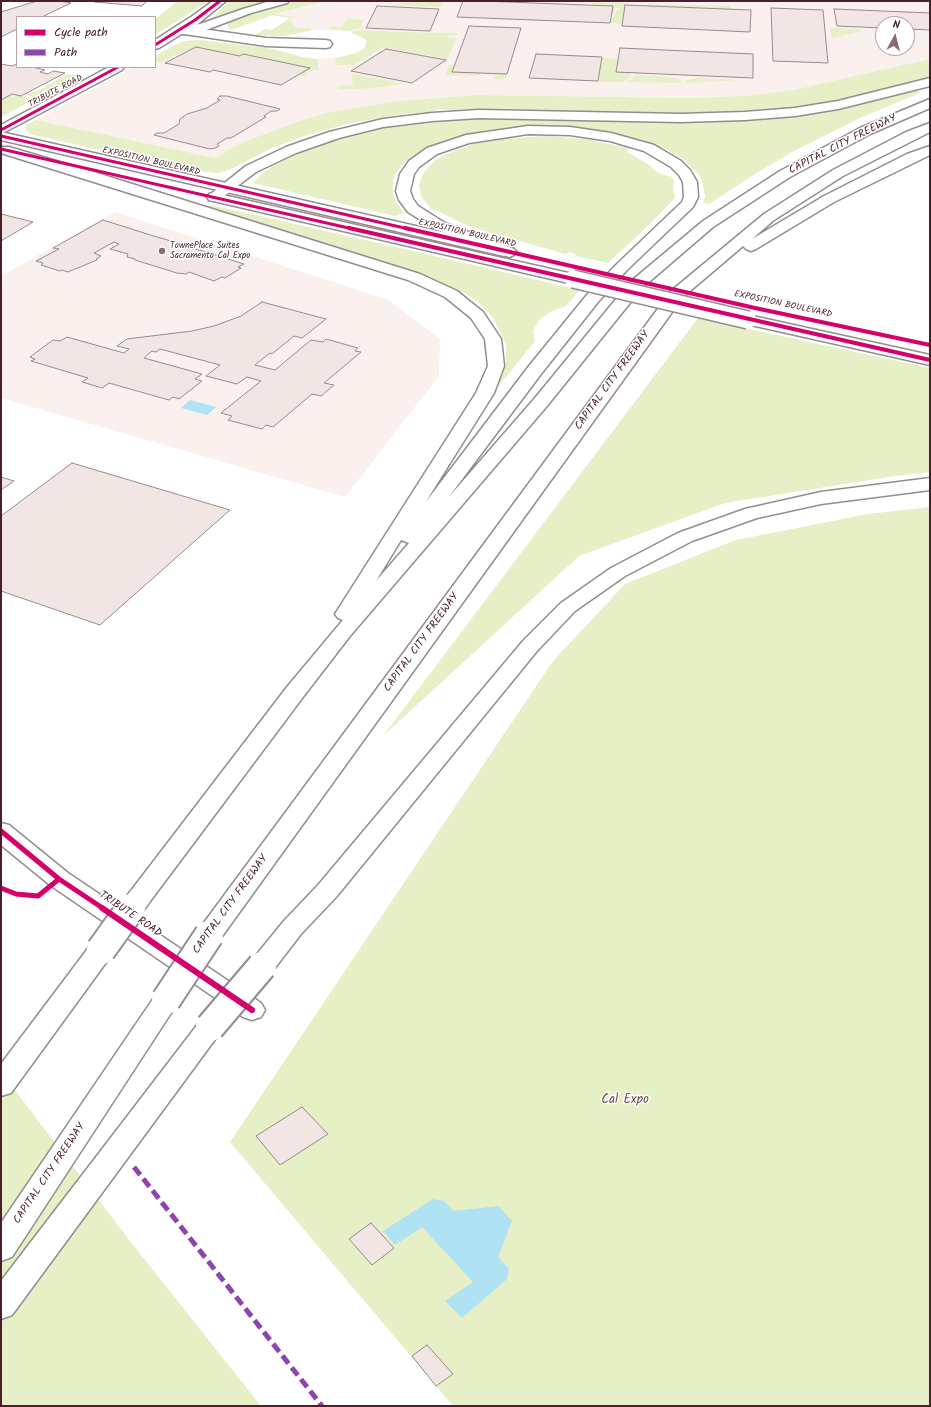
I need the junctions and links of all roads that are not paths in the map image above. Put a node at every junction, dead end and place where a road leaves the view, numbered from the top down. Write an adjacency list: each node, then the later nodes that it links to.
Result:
1 (220, 1): 4 (main road)
2 (282, 1): 3 (main road)
3 (216, 22): 4 (main road); 5 (main road)
4 (181, 30): 5 (main road); 6 (main road)
5 (219, 35): 7 (main road)
6 (156, 44)
7 (326, 44)
8 (116, 68): 12 (main road, TRIBUTE ROAD)
9 (930, 82): 15 (main road)
10 (930, 103): 24 (main road, CAPITAL CITY FREEWAY)
11 (930, 127): 19 (main road, CAPITAL CITY FREEWAY)
12 (1, 130)
13 (2, 145): 15 (main road, EXPOSITION BOULEVARD); 16 (main road, EXPOSITION BOULEVARD); 25 (main road)
14 (930, 150): 19 (main road)
15 (226, 187): 16 (main road); 17 (main road, EXPOSITION BOULEVARD)
16 (214, 197): 18 (main road, EXPOSITION BOULEVARD)
17 (509, 252): 18 (main road, EXPOSITION BOULEVARD); 24 (main road)
18 (578, 274): 20 (main road, EXPOSITION BOULEVARD, bridge)
19 (685, 286): 29 (main road, CAPITAL CITY FREEWAY, bridge)
20 (752, 314): 21 (main road, EXPOSITION BOULEVARD); 22 (main road, EXPOSITION BOULEVARD)
21 (930, 345)
22 (930, 360)
23 (930, 484): 30 (main road, bridge)
24 (343, 632): 25 (main road, CAPITAL CITY FREEWAY)
25 (295, 692): 28 (main road, CAPITAL CITY FREEWAY, bridge)
26 (1, 831): 27 (main road, TRIBUTE ROAD)
27 (252, 1010)
28 (1, 1085)
29 (1, 1248)
30 (1, 1305)

